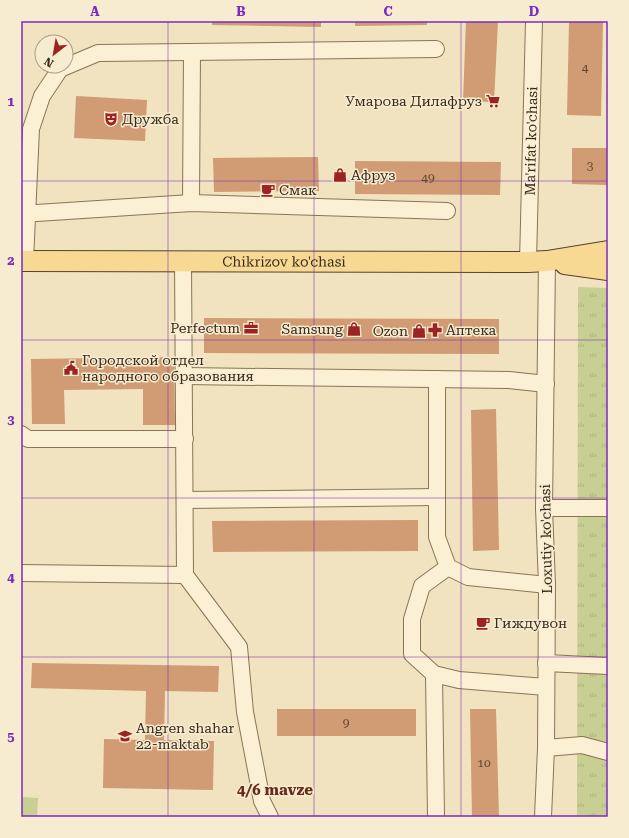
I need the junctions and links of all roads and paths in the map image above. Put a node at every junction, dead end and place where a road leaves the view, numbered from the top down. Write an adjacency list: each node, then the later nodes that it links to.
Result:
1 (534, 21): 10 (street, Ma'rifat ko'chasi)
2 (436, 49): 3 (street)
3 (192, 52): 4 (street); 6 (street)
4 (191, 203): 5 (street); 6 (street)
5 (446, 211)
6 (24, 214): 8 (street)
7 (608, 251): 10 (main road, Chikrizov ko'chasi)
8 (23, 261): 9 (main road, Chikrizov ko'chasi)
9 (183, 262): 10 (main road, Chikrizov ko'chasi); 12 (street)
10 (538, 262): 11 (main road, Chikrizov ko'chasi); 14 (street, Loxutiy ko'chasi)
11 (608, 270)
12 (184, 376): 13 (street); 16 (street)
13 (437, 379): 14 (street); 17 (street)
14 (546, 384): 19 (street, Loxutiy ko'chasi)
15 (21, 434): 16 (street)
16 (185, 439): 18 (street)
17 (437, 497): 18 (street); 21 (street)
18 (185, 500): 23 (street)
19 (544, 508): 20 (street); 24 (street, Loxutiy ko'chasi)
20 (608, 508)
21 (448, 568): 24 (street); 27 (street)
22 (21, 573): 23 (street)
23 (185, 575): 31 (street)
24 (547, 585): 25 (street, Loxutiy ko'chasi)
25 (546, 663): 26 (street); 28 (street, Loxutiy ko'chasi)
26 (608, 666)
27 (434, 674): 28 (street); 32 (street)
28 (546, 687): 29 (street, Loxutiy ko'chasi)
29 (546, 748): 30 (street); 33 (street, Loxutiy ko'chasi)
30 (608, 752)
31 (270, 817)
32 (436, 817)
33 (542, 817)

